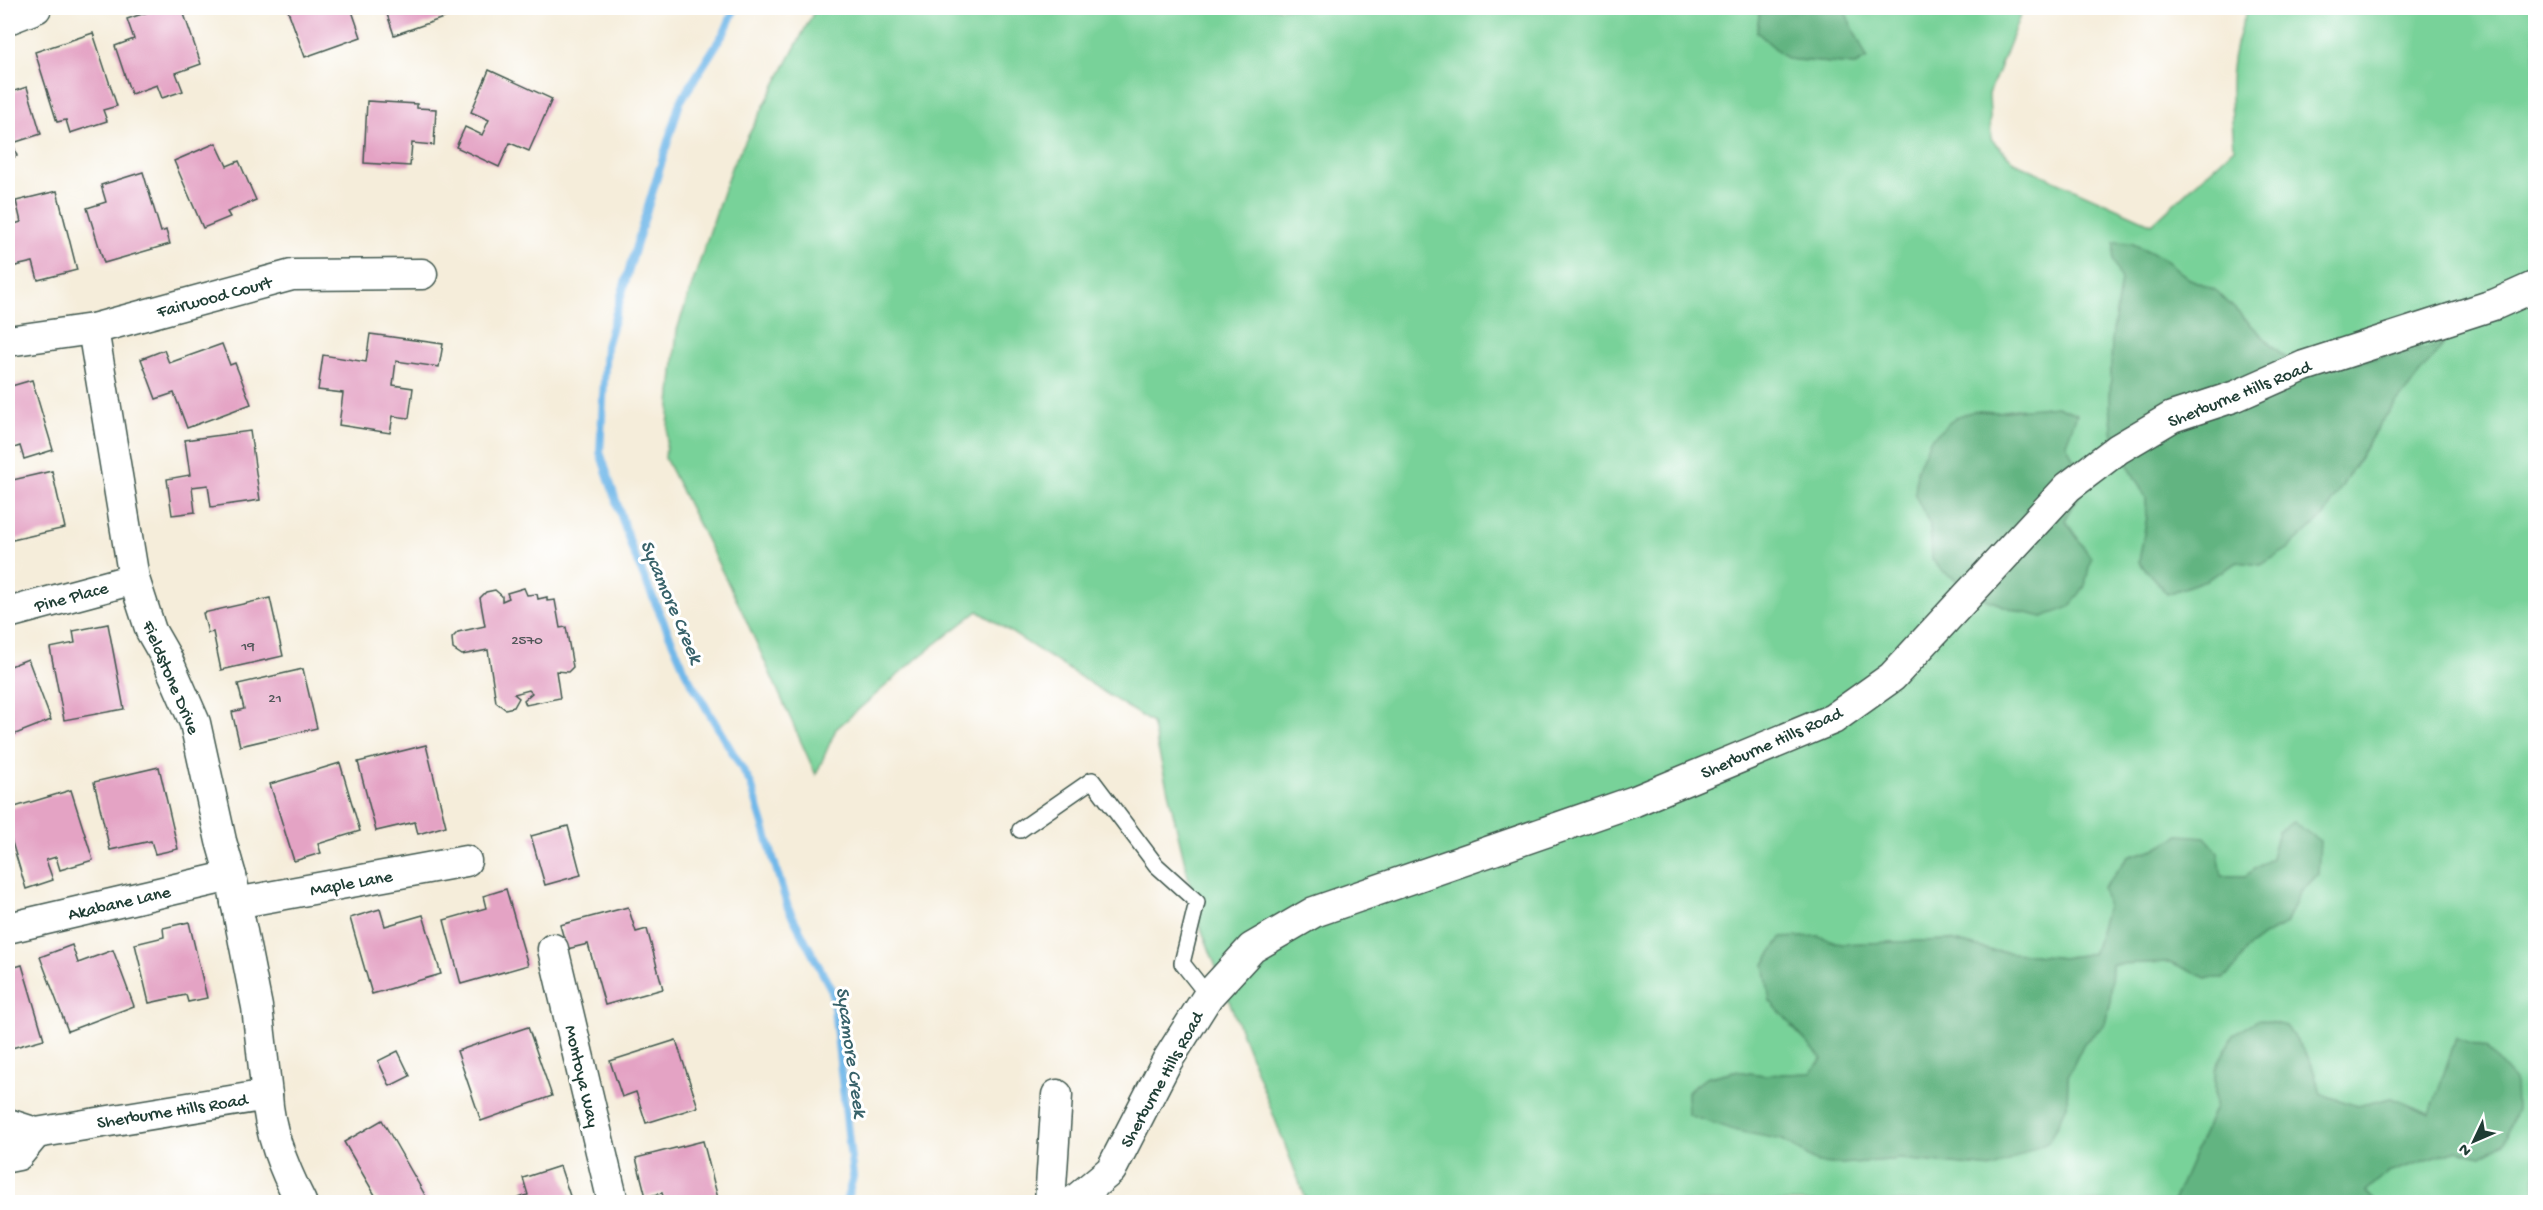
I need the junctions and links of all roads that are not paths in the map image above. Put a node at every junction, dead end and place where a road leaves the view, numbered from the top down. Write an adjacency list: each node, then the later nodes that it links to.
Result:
1 (36, 8): 2 (street)
2 (8, 19)
3 (422, 274): 5 (street, Fairwood Court)
4 (2535, 286): 14 (street, Sherburne Hills Road)
5 (93, 329): 6 (street, Fairwood Court); 7 (street, Fieldstone Drive)
6 (8, 341)
7 (134, 579): 8 (street, Pine Place); 11 (street, Fieldstone Drive)
8 (8, 613)
9 (1020, 830): 14 (lane)
10 (466, 861): 11 (street, Maple Lane)
11 (233, 889): 12 (street, Akabane Lane); 15 (street, Fieldstone Drive)
12 (8, 928)
13 (553, 949): 21 (street, Montoya Way)
14 (1208, 996): 23 (street, Sherburne Hills Road)
15 (267, 1095): 18 (street, Sherburne Hills Road); 20 (street, Sherburne Hills Road)
16 (1057, 1095): 22 (street)
17 (8, 1124): 18 (street, Sherburne Hills Road)
18 (36, 1133): 19 (street)
19 (8, 1157)
20 (301, 1203)
21 (613, 1203)
22 (1050, 1203)
23 (1073, 1203)

